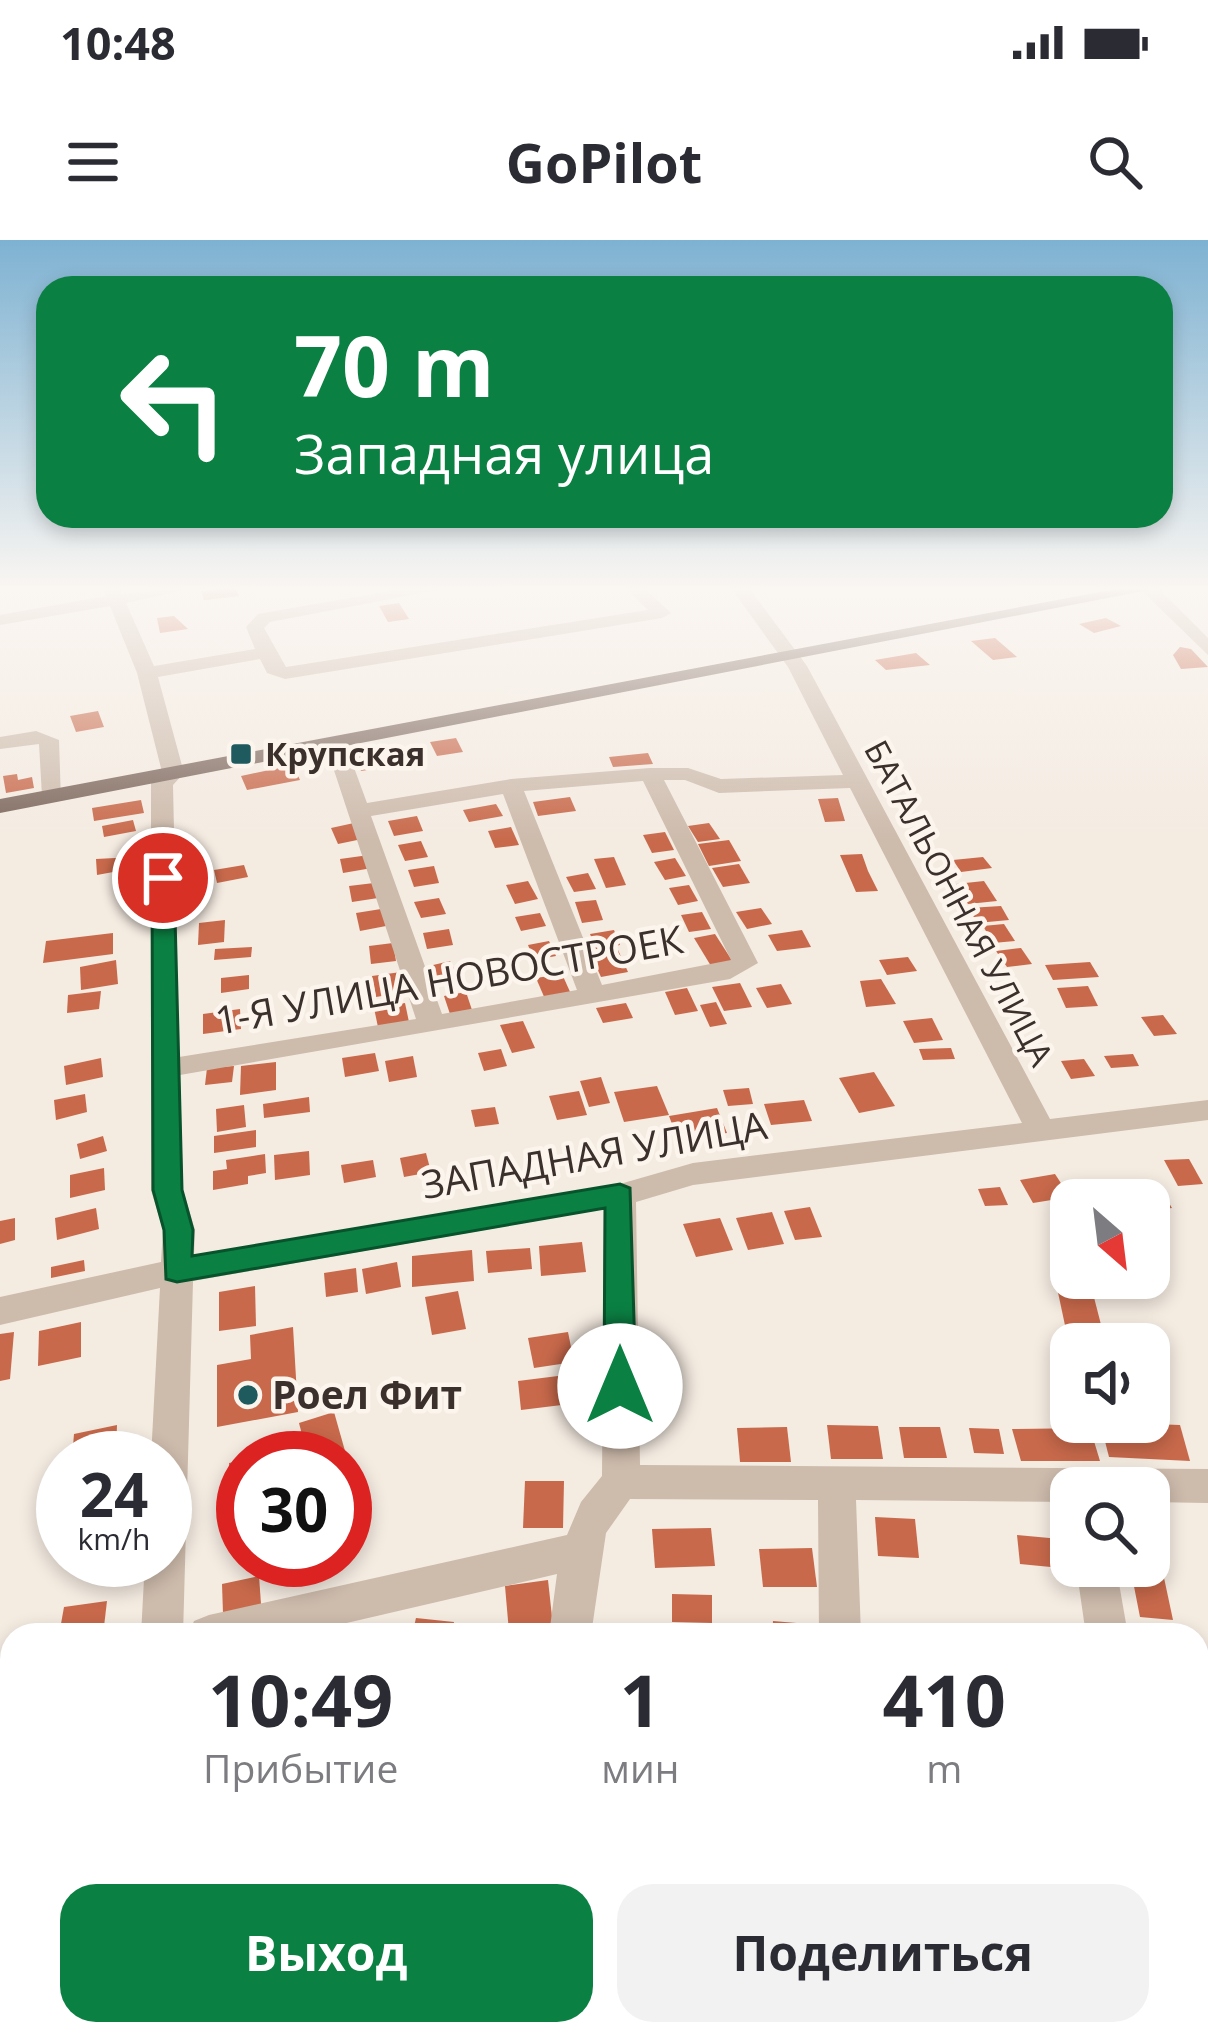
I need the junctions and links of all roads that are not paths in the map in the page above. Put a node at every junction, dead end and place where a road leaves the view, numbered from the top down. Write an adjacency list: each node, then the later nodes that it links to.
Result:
1 (151, 672): 4 (street)
2 (706, 672): 6 (main road)
3 (800, 672): 9 (street, БАТАЛЬОННАЯ УЛИЦА)
4 (146, 673): 7 (street)
5 (0, 743): 11 (street)
6 (335, 743): 7 (main road); 13 (street)
7 (173, 773): 11 (main road); 16 (street)
8 (650, 774): 9 (street); 10 (street); 14 (street, 1-Я УЛИЦА НОВОСТРОЕК)
9 (859, 781): 18 (street, БАТАЛЬОННАЯ УЛИЦА)
10 (511, 786): 13 (street); 14 (street)
11 (52, 796): 12 (main road)
12 (0, 806)
13 (360, 812): 15 (street)
14 (592, 994): 15 (street, 1-Я УЛИЦА НОВОСТРОЕК)
15 (431, 1022): 16 (street, 1-Я УЛИЦА НОВОСТРОЕК)
16 (165, 1068): 20 (street)
17 (1208, 1110): 18 (street, ЗАПАДНАЯ УЛИЦА)
18 (1040, 1130): 19 (street, ЗАПАДНАЯ УЛИЦА)
19 (620, 1195): 20 (street, ЗАПАДНАЯ УЛИЦА); 22 (street)
20 (177, 1270): 21 (street, ЗАПАДНАЯ УЛИЦА); 29 (street)
21 (0, 1311)
22 (620, 1482): 23 (street); 27 (street)
23 (837, 1482): 24 (street); 32 (street)
24 (1050, 1486)
25 (1170, 1486): 26 (street)
26 (1208, 1486)
27 (580, 1550): 30 (street); 31 (street)
28 (1099, 1587): 33 (street)
29 (163, 1623)
30 (261, 1623)
31 (571, 1623)
32 (840, 1623)
33 (1105, 1623)

